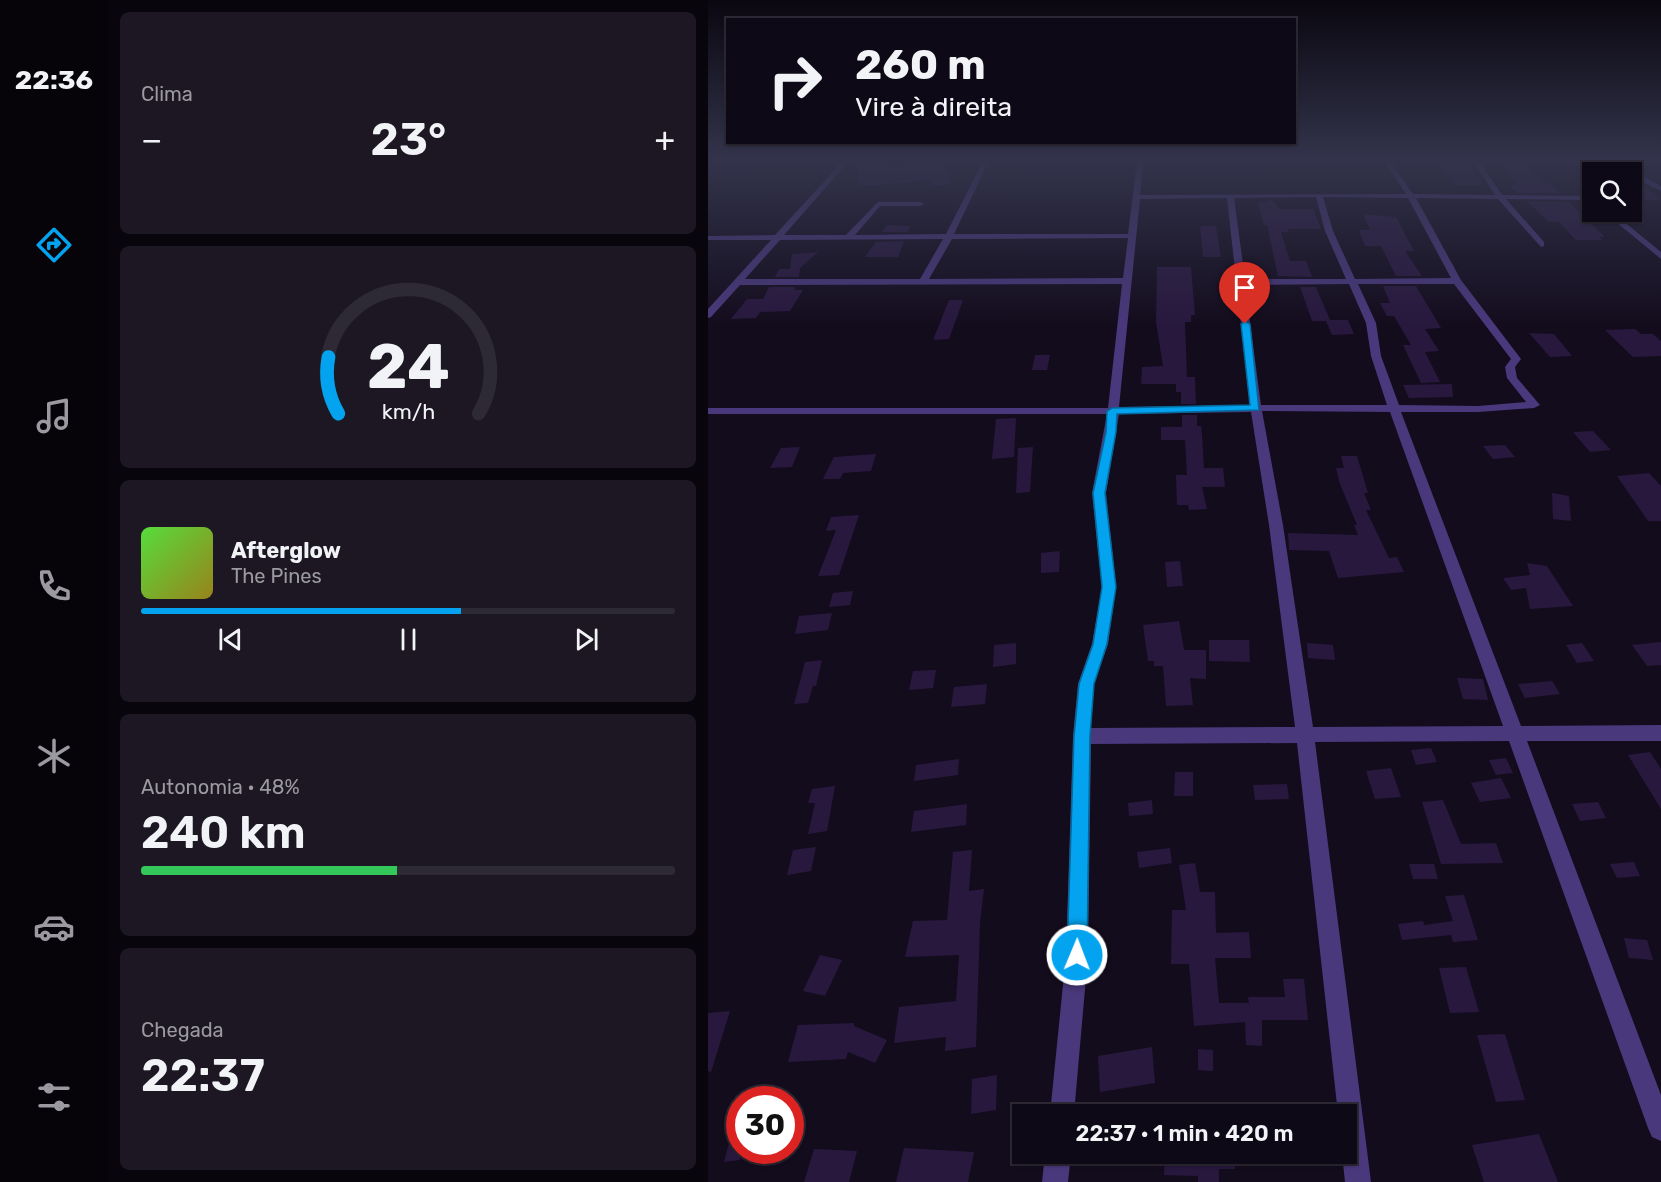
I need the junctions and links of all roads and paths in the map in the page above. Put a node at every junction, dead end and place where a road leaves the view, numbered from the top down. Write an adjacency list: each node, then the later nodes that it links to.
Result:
1 (797, 216): 13 (street)
2 (867, 216): 14 (street)
3 (959, 216): 11 (street)
4 (1134, 216): 10 (street)
5 (1232, 216): 22 (street)
6 (1325, 216): 17 (street)
7 (1422, 216): 19 (street)
8 (1517, 216): 15 (street)
9 (1620, 222): 16 (street)
10 (1132, 236): 11 (street); 18 (street)
11 (949, 237): 14 (street); 21 (street)
12 (708, 238): 13 (street)
13 (777, 238): 14 (street); 20 (street)
14 (848, 238)
15 (1541, 244)
16 (1661, 256)
17 (1352, 280): 19 (street); 22 (street); 25 (street)
18 (1128, 281): 21 (street); 27 (street)
19 (1457, 281): 25 (street)
20 (738, 282): 21 (street); 23 (street)
21 (923, 282)
22 (1240, 282): 24 (street)
23 (708, 315)
24 (1256, 408): 25 (street); 27 (street); 30 (street)
25 (1394, 408): 29 (street)
26 (708, 411): 27 (street)
27 (1112, 411): 31 (street)
28 (1661, 733): 29 (street)
29 (1515, 734): 30 (street); 33 (street)
30 (1305, 735): 31 (street); 36 (street)
31 (1082, 736): 32 (street)
32 (1063, 1104)
33 (1661, 1128)
34 (1057, 1164): 35 (street)
35 (1055, 1182)
36 (1358, 1182)

